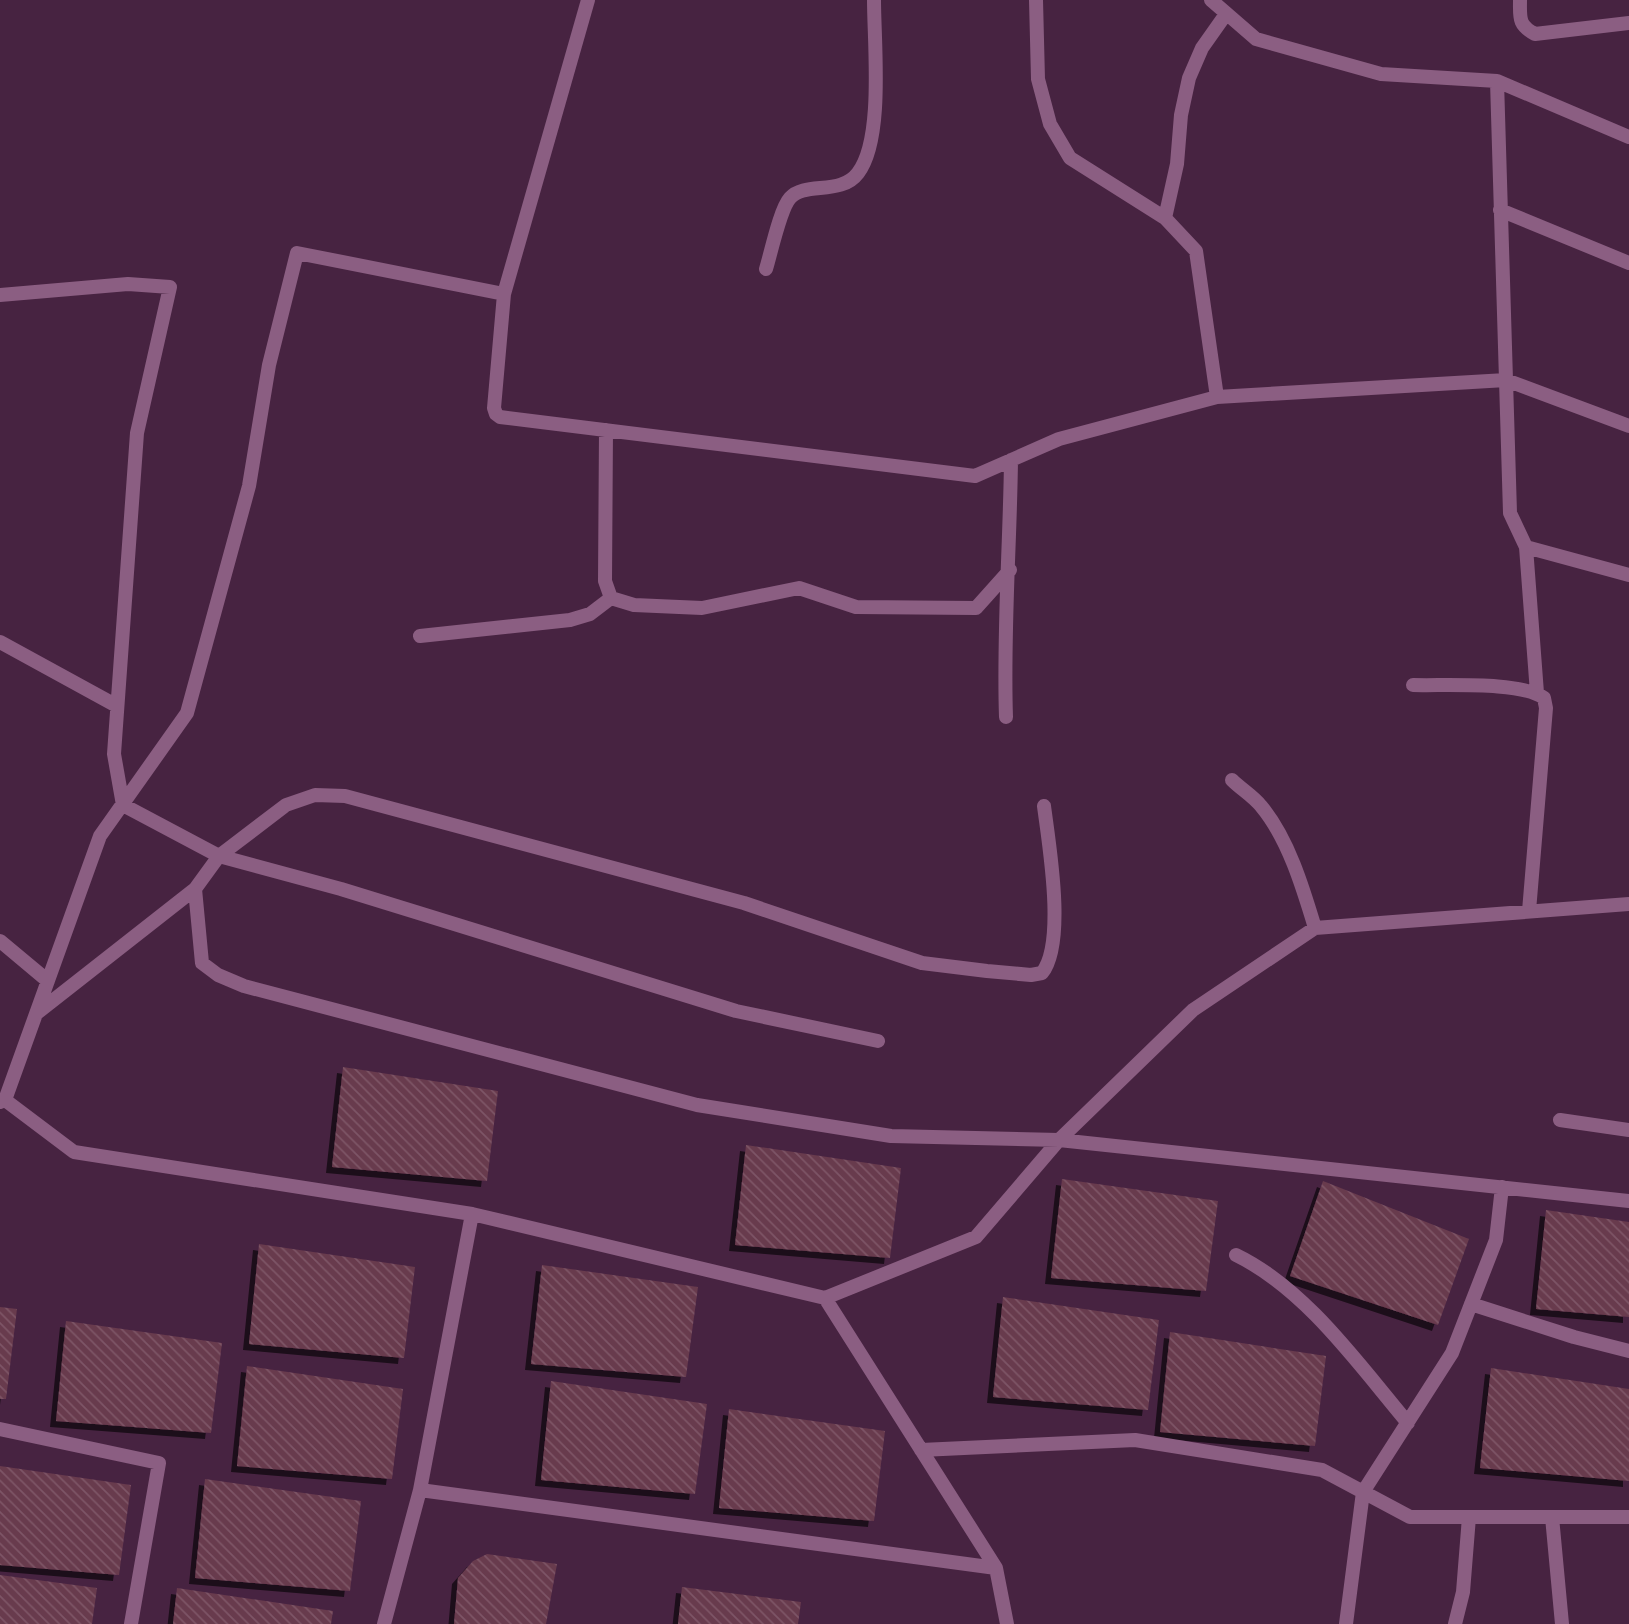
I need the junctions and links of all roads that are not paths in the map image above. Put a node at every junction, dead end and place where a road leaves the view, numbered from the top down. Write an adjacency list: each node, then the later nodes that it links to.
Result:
1 (588, 0): 14 (street)
2 (874, 0): 13 (street)
3 (1036, 0): 11 (street)
4 (1211, 0): 6 (street)
5 (1520, 0): 7 (street)
6 (1226, 14): 8 (street); 11 (street)
7 (1629, 23)
8 (1497, 81): 9 (street); 10 (street)
9 (1629, 137)
10 (1500, 211): 12 (street); 16 (street)
11 (1165, 218): 17 (street)
12 (1629, 263)
13 (766, 269)
14 (504, 294): 19 (street); 32 (street)
15 (0, 295): 29 (street)
16 (1506, 380): 17 (street); 18 (street); 21 (street)
17 (1217, 397): 20 (street)
18 (1629, 426)
19 (606, 430): 20 (street); 24 (street)
20 (1011, 460): 22 (street)
21 (1526, 547): 23 (street); 28 (street)
22 (1010, 569): 24 (street); 30 (street)
23 (1629, 575)
24 (611, 598): 25 (street)
25 (420, 636)
26 (0, 642): 29 (street)
27 (1413, 685): 28 (street)
28 (1537, 692): 37 (street)
29 (117, 706): 32 (street)
30 (1006, 718)
31 (1232, 780): 38 (street)
32 (123, 805): 34 (street); 40 (street)
33 (1044, 806): 34 (street)
34 (219, 856): 35 (street); 42 (street)
35 (195, 888): 41 (street); 46 (street)
36 (1629, 904): 37 (street)
37 (1529, 911): 38 (street)
38 (1315, 928): 46 (street)
39 (0, 941): 40 (street)
40 (48, 981): 41 (street)
41 (36, 1014): 43 (street)
42 (878, 1041)
43 (2, 1101): 49 (street)
44 (1560, 1120): 45 (street)
45 (1629, 1130)
46 (1059, 1140): 47 (street); 51 (street)
47 (1502, 1187): 48 (street); 52 (street)
48 (1629, 1201)
49 (472, 1214): 51 (street); 57 (street)
50 (1236, 1255): 54 (street)
51 (825, 1298): 56 (street)
52 (1471, 1304): 53 (street); 54 (street)
53 (1629, 1352)
54 (1408, 1423): 58 (street)
55 (0, 1429): 63 (street)
56 (921, 1450): 58 (street); 62 (street)
57 (420, 1490): 62 (street); 64 (street)
58 (1363, 1492): 59 (street); 66 (street)
59 (1469, 1517): 60 (street); 67 (street)
60 (1552, 1517): 61 (street); 68 (street)
61 (1629, 1517)
62 (996, 1568): 65 (street)
63 (131, 1624)
64 (384, 1624)
65 (1007, 1624)
66 (1346, 1624)
67 (1455, 1624)
68 (1562, 1624)

